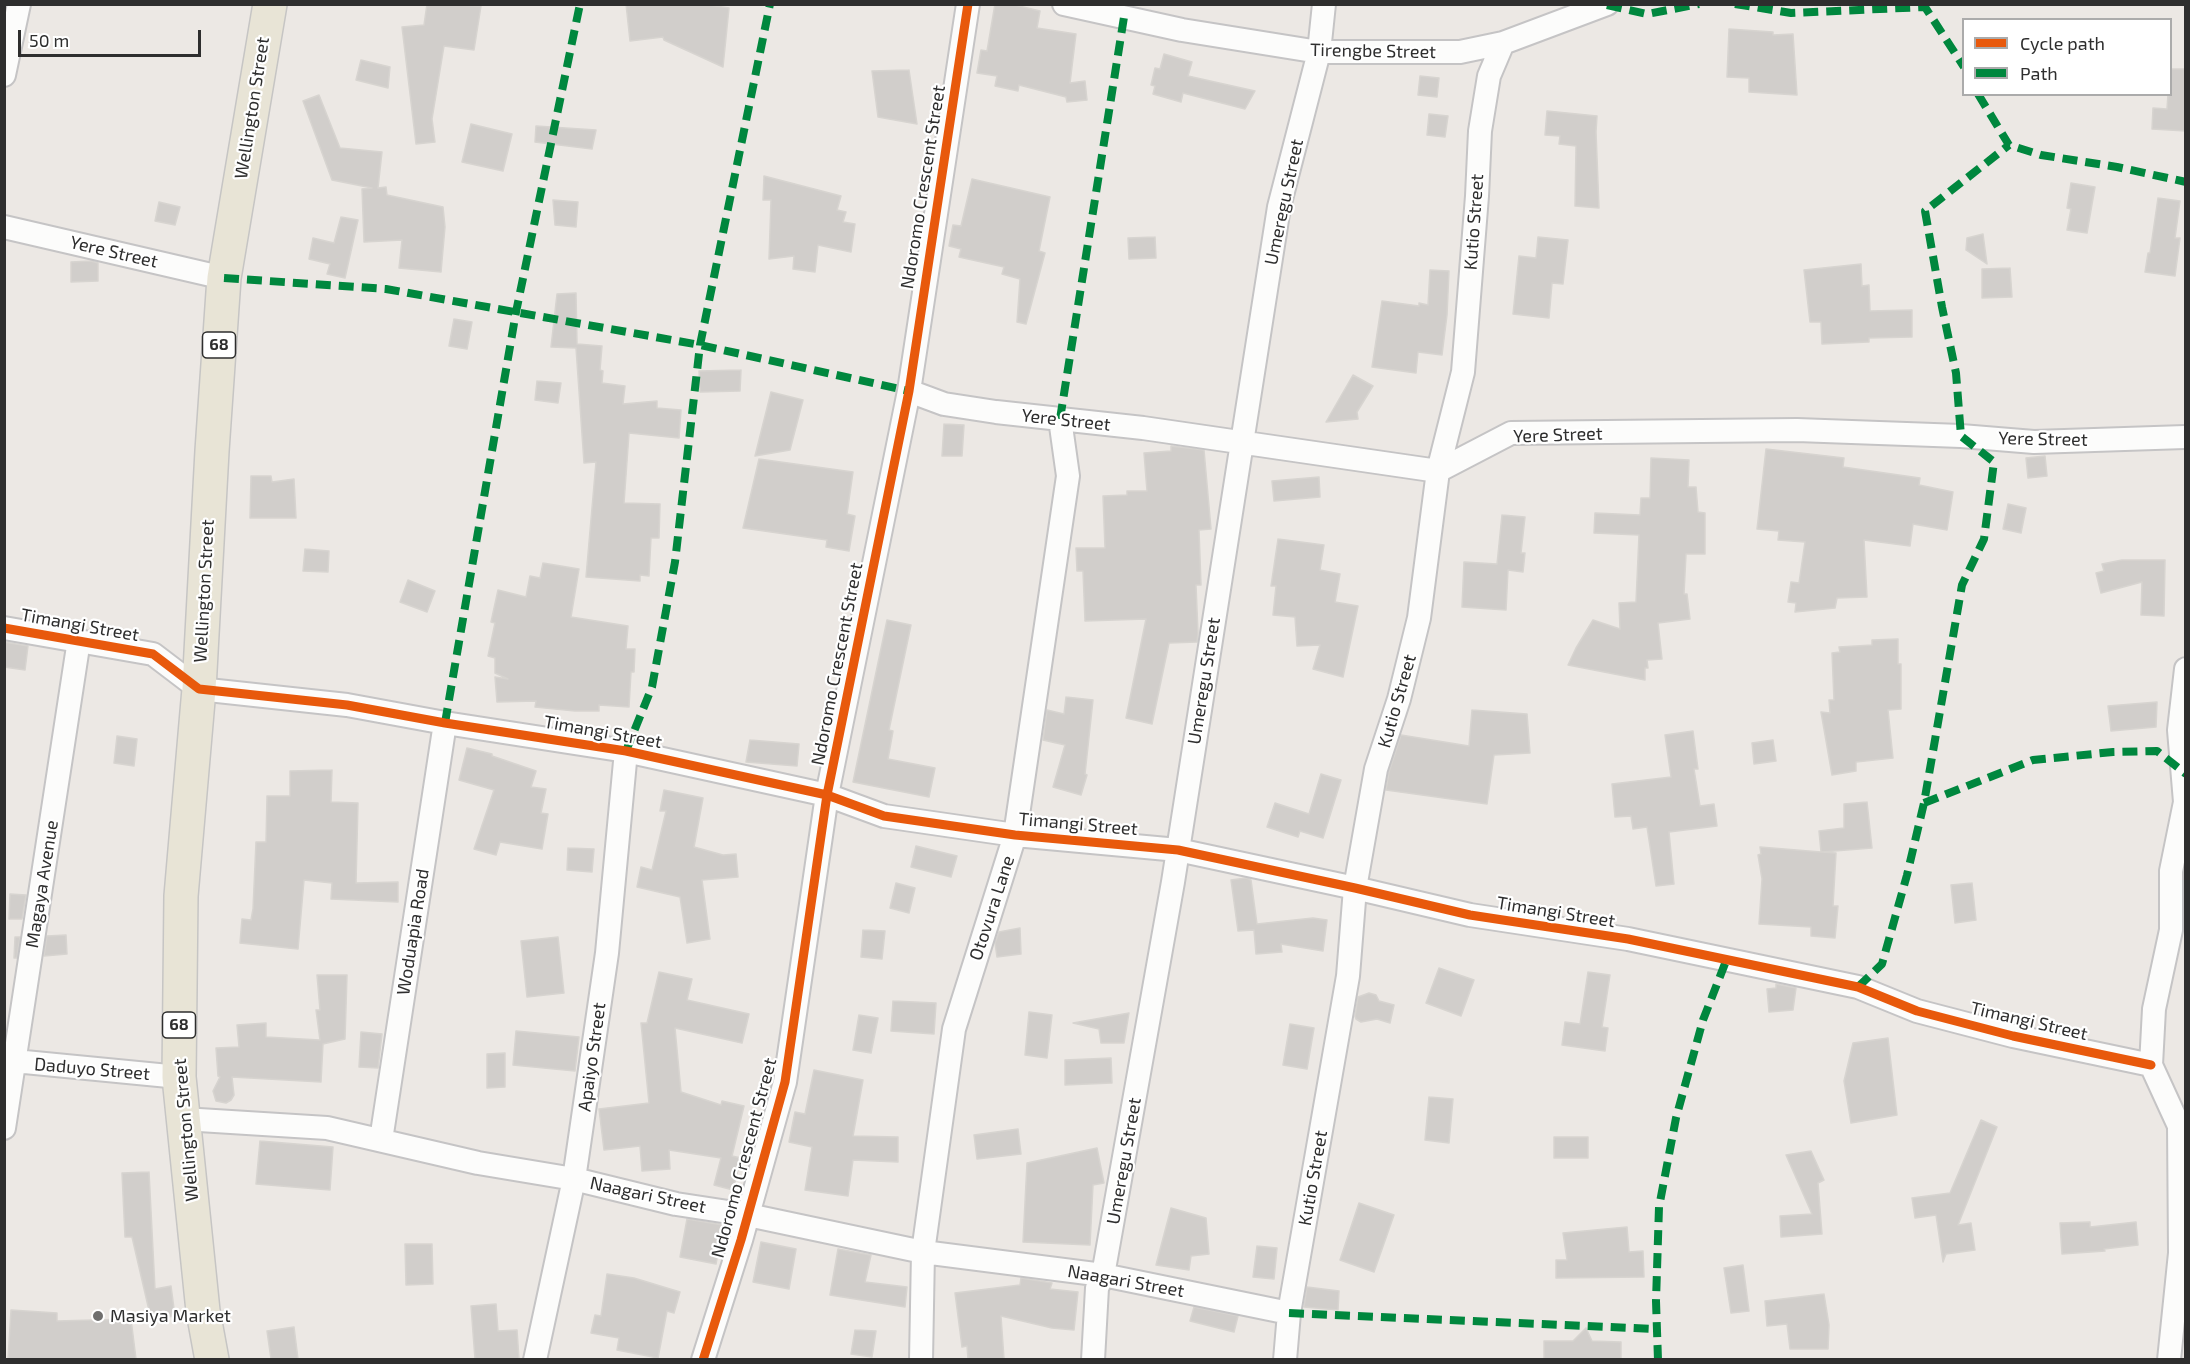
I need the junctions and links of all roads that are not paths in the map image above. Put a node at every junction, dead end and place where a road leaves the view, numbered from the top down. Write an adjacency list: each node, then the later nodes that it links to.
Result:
1 (19, 4): 9 (street)
2 (270, 4): 11 (main road, Wellington Street / 68)
3 (968, 4): 12 (street, Ndoromo Crescent Street)
4 (1064, 4): 8 (street, Tirengbe Street)
5 (1324, 4): 8 (street, Umeregu Street)
6 (1607, 5): 7 (street, Tirengbe Street)
7 (1503, 43): 8 (street, Tirengbe Street); 17 (street, Kutio Street)
8 (1319, 52): 16 (street, Umeregu Street)
9 (4, 75)
10 (4, 227): 11 (street, Yere Street)
11 (224, 278): 21 (main road, Wellington Street / 68)
12 (909, 391): 13 (street, Yere Street); 24 (street, Ndoromo Crescent Street)
13 (1060, 420): 16 (street, Yere Street); 25 (street, Otovura Lane)
14 (2186, 433): 15 (street)
15 (2185, 438): 17 (street, Yere Street)
16 (1241, 441): 17 (street, Yere Street); 26 (street, Umeregu Street)
17 (1438, 471): 27 (street, Kutio Street)
18 (4, 628): 19 (street, Timangi Street)
19 (79, 640): 21 (street, Timangi Street); 28 (street, Magaya Avenue)
20 (2186, 669): 29 (street)
21 (198, 689): 22 (street, Timangi Street); 30 (main road, Wellington Street / 68)
22 (445, 723): 23 (street, Timangi Street); 33 (street, Woduapia Road)
23 (626, 751): 24 (street, Timangi Street); 34 (street, Apaiyo Street)
24 (827, 795): 25 (street, Timangi Street); 35 (street, Ndoromo Crescent Street)
25 (1015, 835): 26 (street, Timangi Street); 36 (street, Otovura Lane)
26 (1178, 850): 27 (street, Timangi Street); 37 (street, Umeregu Street)
27 (1355, 888): 29 (street, Timangi Street); 38 (street, Kutio Street)
28 (10, 1061): 30 (street, Daduyo Street); 32 (street, Magaya Avenue)
29 (2151, 1065): 45 (street)
30 (179, 1077): 31 (main road, Wellington Street / 68)
31 (183, 1119): 33 (street, Naagari Street); 39 (main road, Wellington Street / 68)
32 (4, 1128)
33 (381, 1140): 34 (street, Naagari Street)
34 (574, 1179): 35 (street, Naagari Street); 40 (street, Apaiyo Street)
35 (747, 1215): 36 (street, Naagari Street); 41 (street, Ndoromo Crescent Street)
36 (923, 1252): 37 (street, Naagari Street); 42 (street, Otovura Lane)
37 (1103, 1275): 38 (street, Naagari Street); 43 (street, Umeregu Street)
38 (1289, 1312): 44 (street, Kutio Street)
39 (212, 1359)
40 (535, 1359)
41 (703, 1359)
42 (921, 1359)
43 (1093, 1359)
44 (1285, 1359)
45 (2169, 1359)

